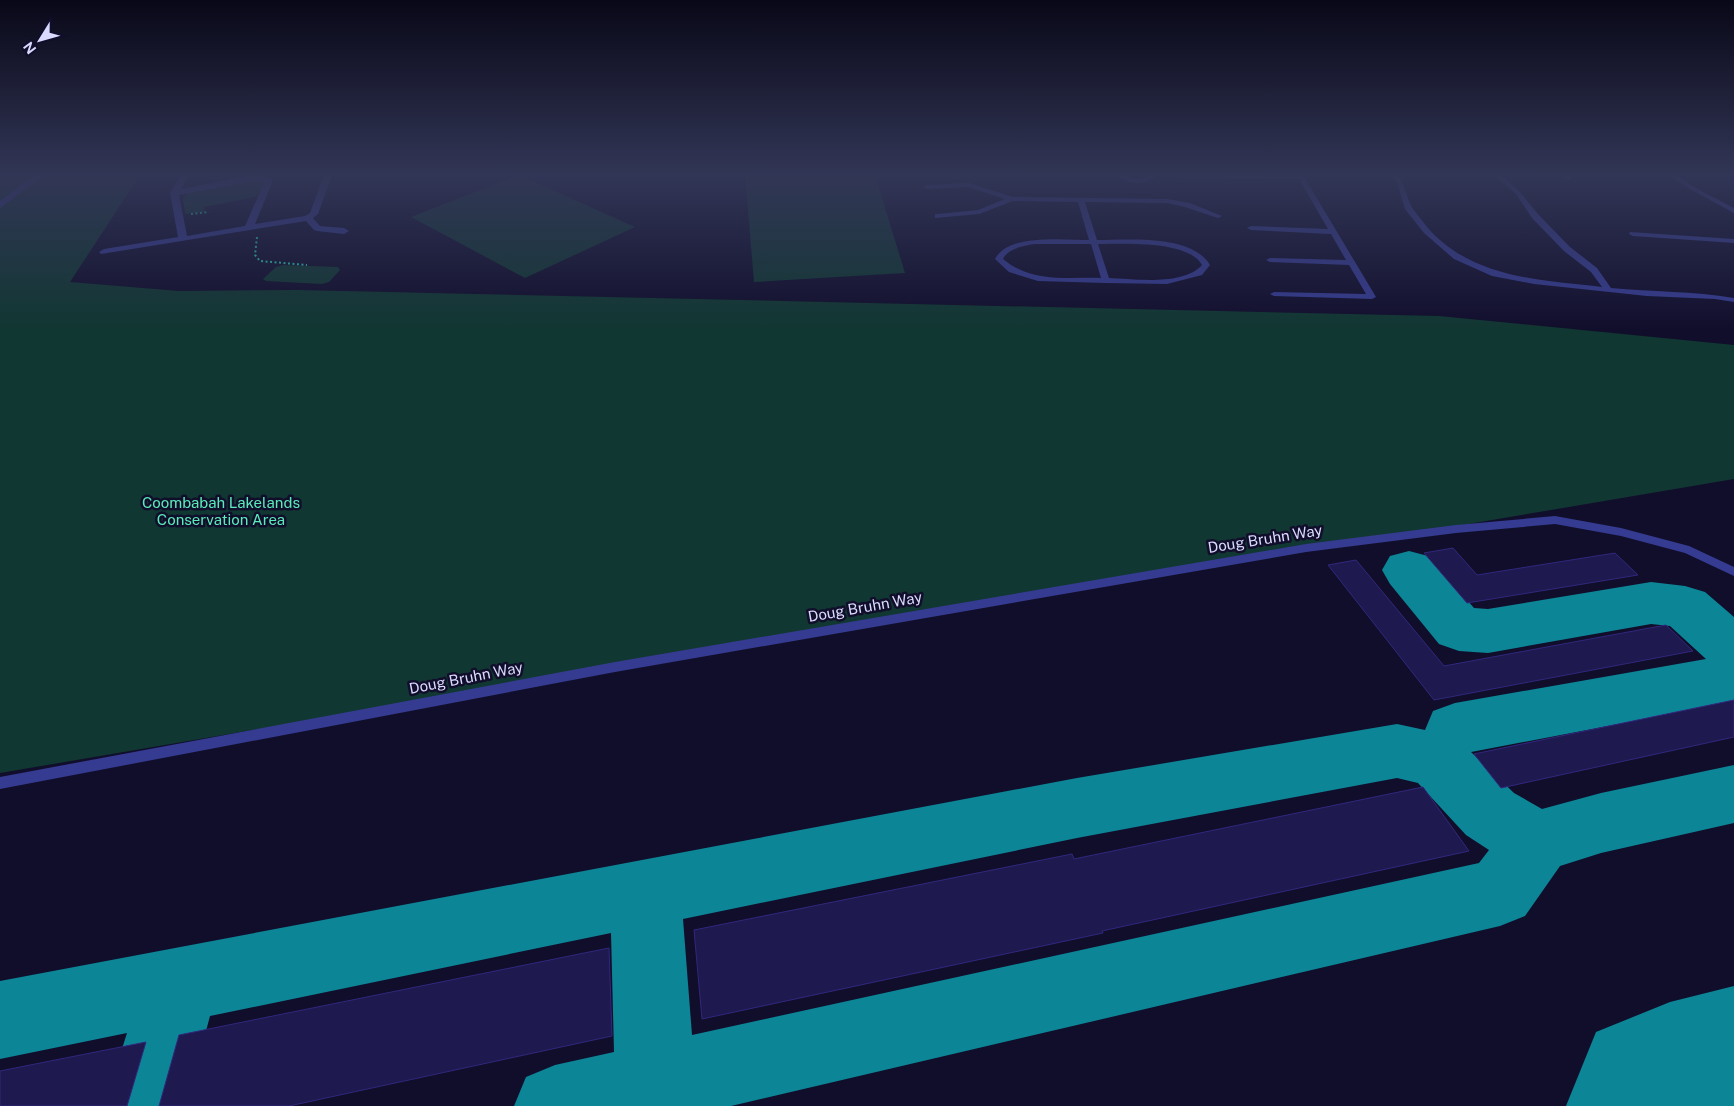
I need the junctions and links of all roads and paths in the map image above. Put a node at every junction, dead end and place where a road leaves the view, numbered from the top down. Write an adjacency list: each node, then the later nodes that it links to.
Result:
1 (181, 227): 13 (street)
2 (261, 227): 8 (street)
3 (316, 227): 10 (street)
4 (1088, 227): 15 (lane)
5 (1332, 227): 11 (lane)
6 (1423, 227): 21 (lane)
7 (1545, 227): 21 (lane)
8 (253, 228): 13 (street); 19 (path)
9 (1251, 228): 11 (lane)
10 (344, 231)
11 (1335, 232): 18 (lane)
12 (1633, 234): 14 (lane)
13 (183, 239): 16 (street)
14 (1734, 241)
15 (1093, 242): 20 (lane); 20 (lane); 20 (lane)
16 (104, 252)
17 (1270, 260): 18 (lane)
18 (1353, 263): 22 (lane)
19 (307, 265)
20 (1106, 281)
21 (1608, 289): 23 (lane)
22 (1274, 294)
23 (1734, 300)
24 (1734, 572): 25 (lane, Doug Bruhn Way)
25 (0, 783)

